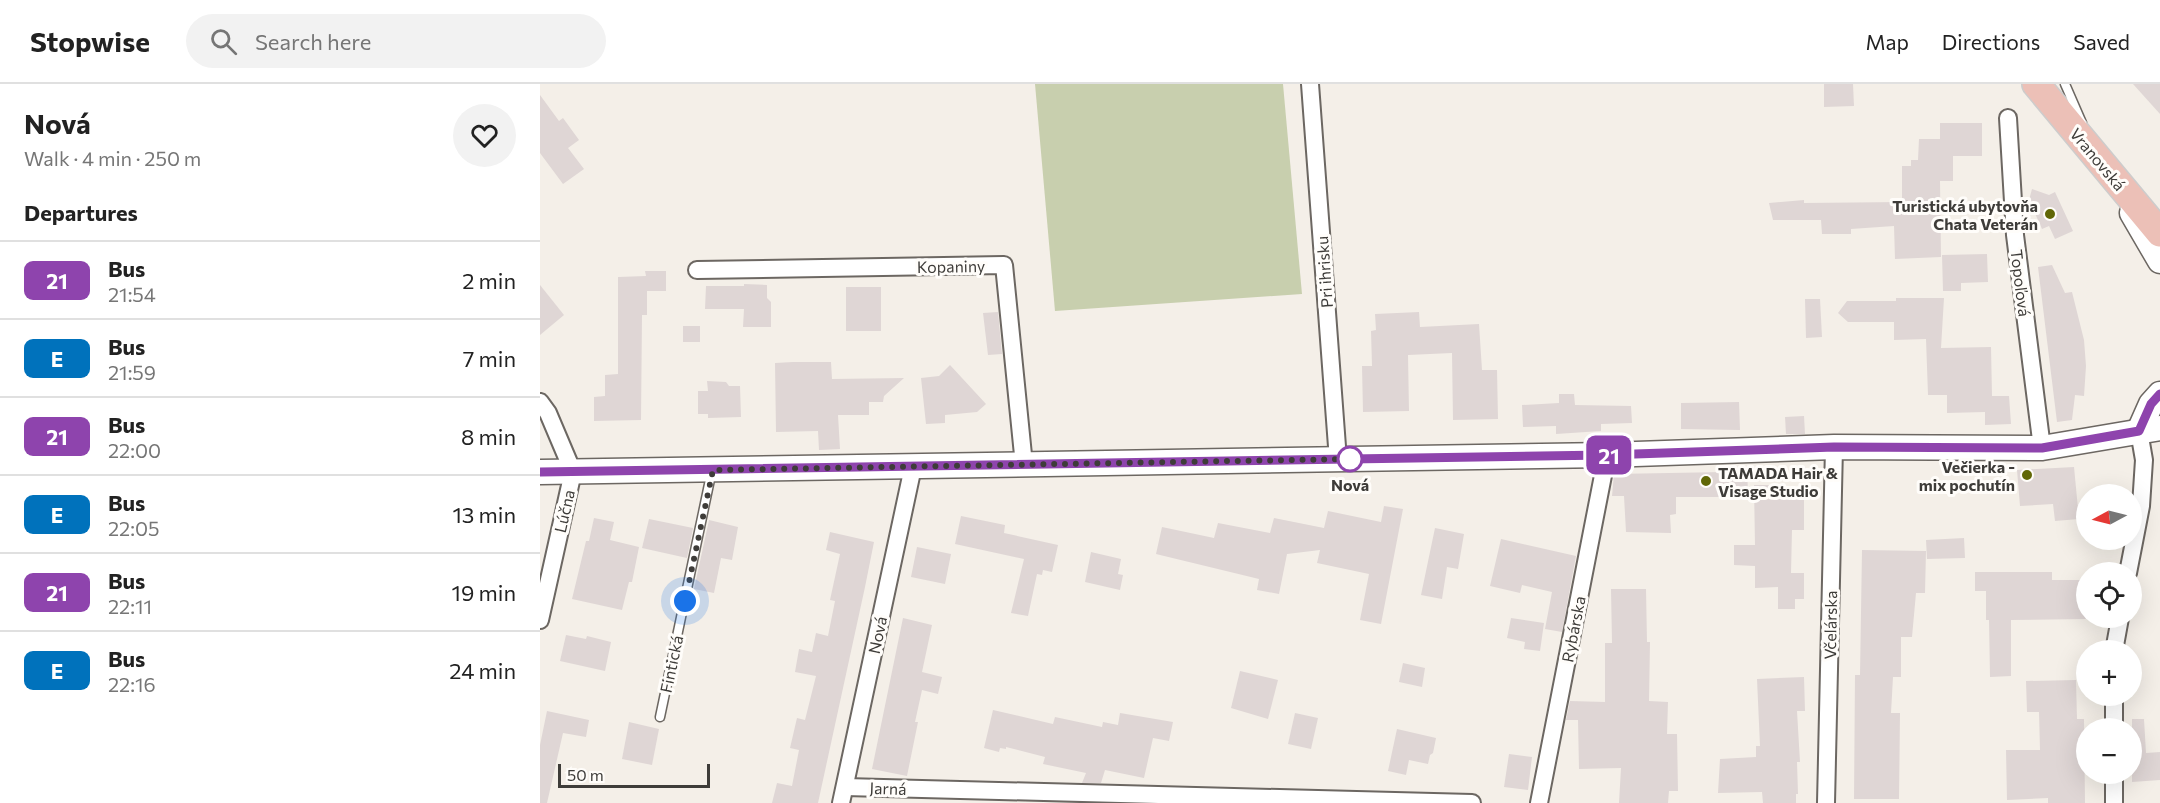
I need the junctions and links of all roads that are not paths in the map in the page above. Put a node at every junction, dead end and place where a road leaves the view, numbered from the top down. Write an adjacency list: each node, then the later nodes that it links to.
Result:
1 (1310, 84): 15 (street, Pri ihrisku)
2 (2036, 84): 5 (main road, Vranovská)
3 (2065, 84): 5 (lane)
4 (2008, 118): 13 (street, Topoľová)
5 (2100, 162): 6 (main road, Vranovská); 7 (street)
6 (2160, 233)
7 (2160, 261)
8 (697, 270): 16 (street, Kopaniny)
9 (2160, 394): 11 (street)
10 (540, 402): 20 (street)
11 (2150, 430): 13 (street); 21 (street)
12 (1834, 447): 13 (street); 14 (street); 28 (street, Včelárska)
13 (2042, 448)
14 (1606, 455): 15 (street); 27 (street, Rybárska)
15 (1338, 460): 16 (street)
16 (1024, 465): 17 (street)
17 (913, 467): 18 (street); 25 (street, Nová)
18 (713, 470): 20 (street); 23 (lane, Fintická)
19 (540, 472): 20 (street)
20 (573, 472): 22 (street, Lúčna)
21 (2130, 562)
22 (540, 621)
23 (660, 717)
24 (2114, 784): 29 (street)
25 (843, 795): 26 (street, Jarná)
26 (1472, 803)
27 (1539, 803)
28 (1826, 803)
29 (2114, 803)

